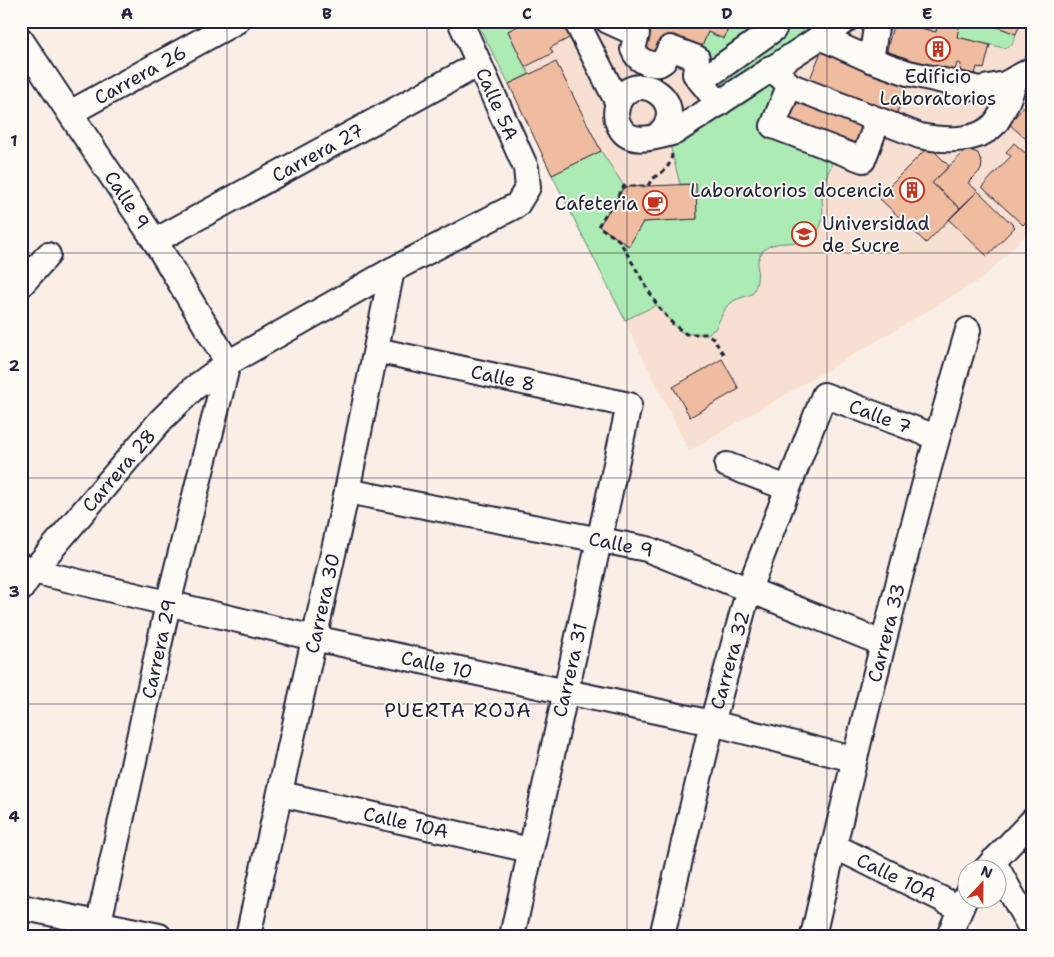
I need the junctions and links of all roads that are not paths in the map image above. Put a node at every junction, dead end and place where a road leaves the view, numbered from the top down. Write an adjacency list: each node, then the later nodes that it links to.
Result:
1 (237, 21): 18 (street, Carrera 26)
2 (460, 21): 11 (street, Calle 5A)
3 (576, 21): 16 (street)
4 (608, 21): 14 (street)
5 (771, 21): 14 (street)
6 (845, 21): 8 (street)
7 (877, 21): 10 (street)
8 (820, 37): 10 (street); 12 (street)
9 (21, 40): 18 (street, Calle 9)
10 (871, 60): 13 (street)
11 (478, 64): 21 (street, Carrera 27); 23 (street, Calle 5A)
12 (766, 64): 17 (street); 19 (street)
13 (1025, 74): 19 (street)
14 (700, 81): 17 (street)
15 (786, 94): 19 (street)
16 (618, 103): 20 (street); 20 (street)
17 (718, 104): 20 (street)
18 (70, 113): 21 (street, Calle 9)
19 (878, 120)
20 (662, 135)
21 (156, 241): 27 (street, Calle 9)
22 (48, 254): 24 (street)
23 (392, 270): 26 (street, Carrera 30); 27 (street)
24 (22, 282)
25 (968, 330): 30 (street, Carrera 33)
26 (376, 350): 29 (street, Calle 8); 33 (street, Carrera 30)
27 (228, 364): 35 (street, Carrera 28); 37 (street, Carrera 29)
28 (824, 395): 30 (street, Calle 7); 32 (street, Carrera 32)
29 (630, 405): 34 (street, Carrera 31)
30 (936, 437): 39 (street, Carrera 33)
31 (727, 465): 32 (street)
32 (787, 488): 36 (street, Carrera 32)
33 (347, 491): 34 (street, Calle 9); 38 (street, Carrera 30)
34 (599, 539): 36 (street, Calle 9); 40 (street, Carrera 31)
35 (25, 575): 37 (street, Calle 10)
36 (749, 589): 39 (street, Calle 9); 41 (street, Carrera 32)
37 (168, 604): 38 (street, Calle 10); 52 (street, Carrera 29)
38 (314, 638): 40 (street, Calle 10); 43 (street, Carrera 30)
39 (882, 643): 42 (street, Carrera 33)
40 (565, 690): 41 (street, Calle 10); 46 (street, Carrera 31)
41 (712, 723): 42 (street, Calle 10); 57 (street, Carrera 32)
42 (853, 759): 45 (street, Carrera 33)
43 (281, 794): 46 (street, Calle 10A); 55 (street, Carrera 30)
44 (1033, 820): 47 (street)
45 (834, 846): 49 (street, Calle 10A); 58 (street, Carrera 33)
46 (530, 850): 56 (street, Carrera 31)
47 (994, 860)
48 (1006, 891): 53 (street)
49 (956, 899)
50 (21, 907): 52 (street)
51 (960, 910): 59 (street)
52 (97, 929): 54 (street)
53 (1033, 932)
54 (159, 936)
55 (248, 936)
56 (512, 936)
57 (662, 936)
58 (813, 936)
59 (949, 936)

